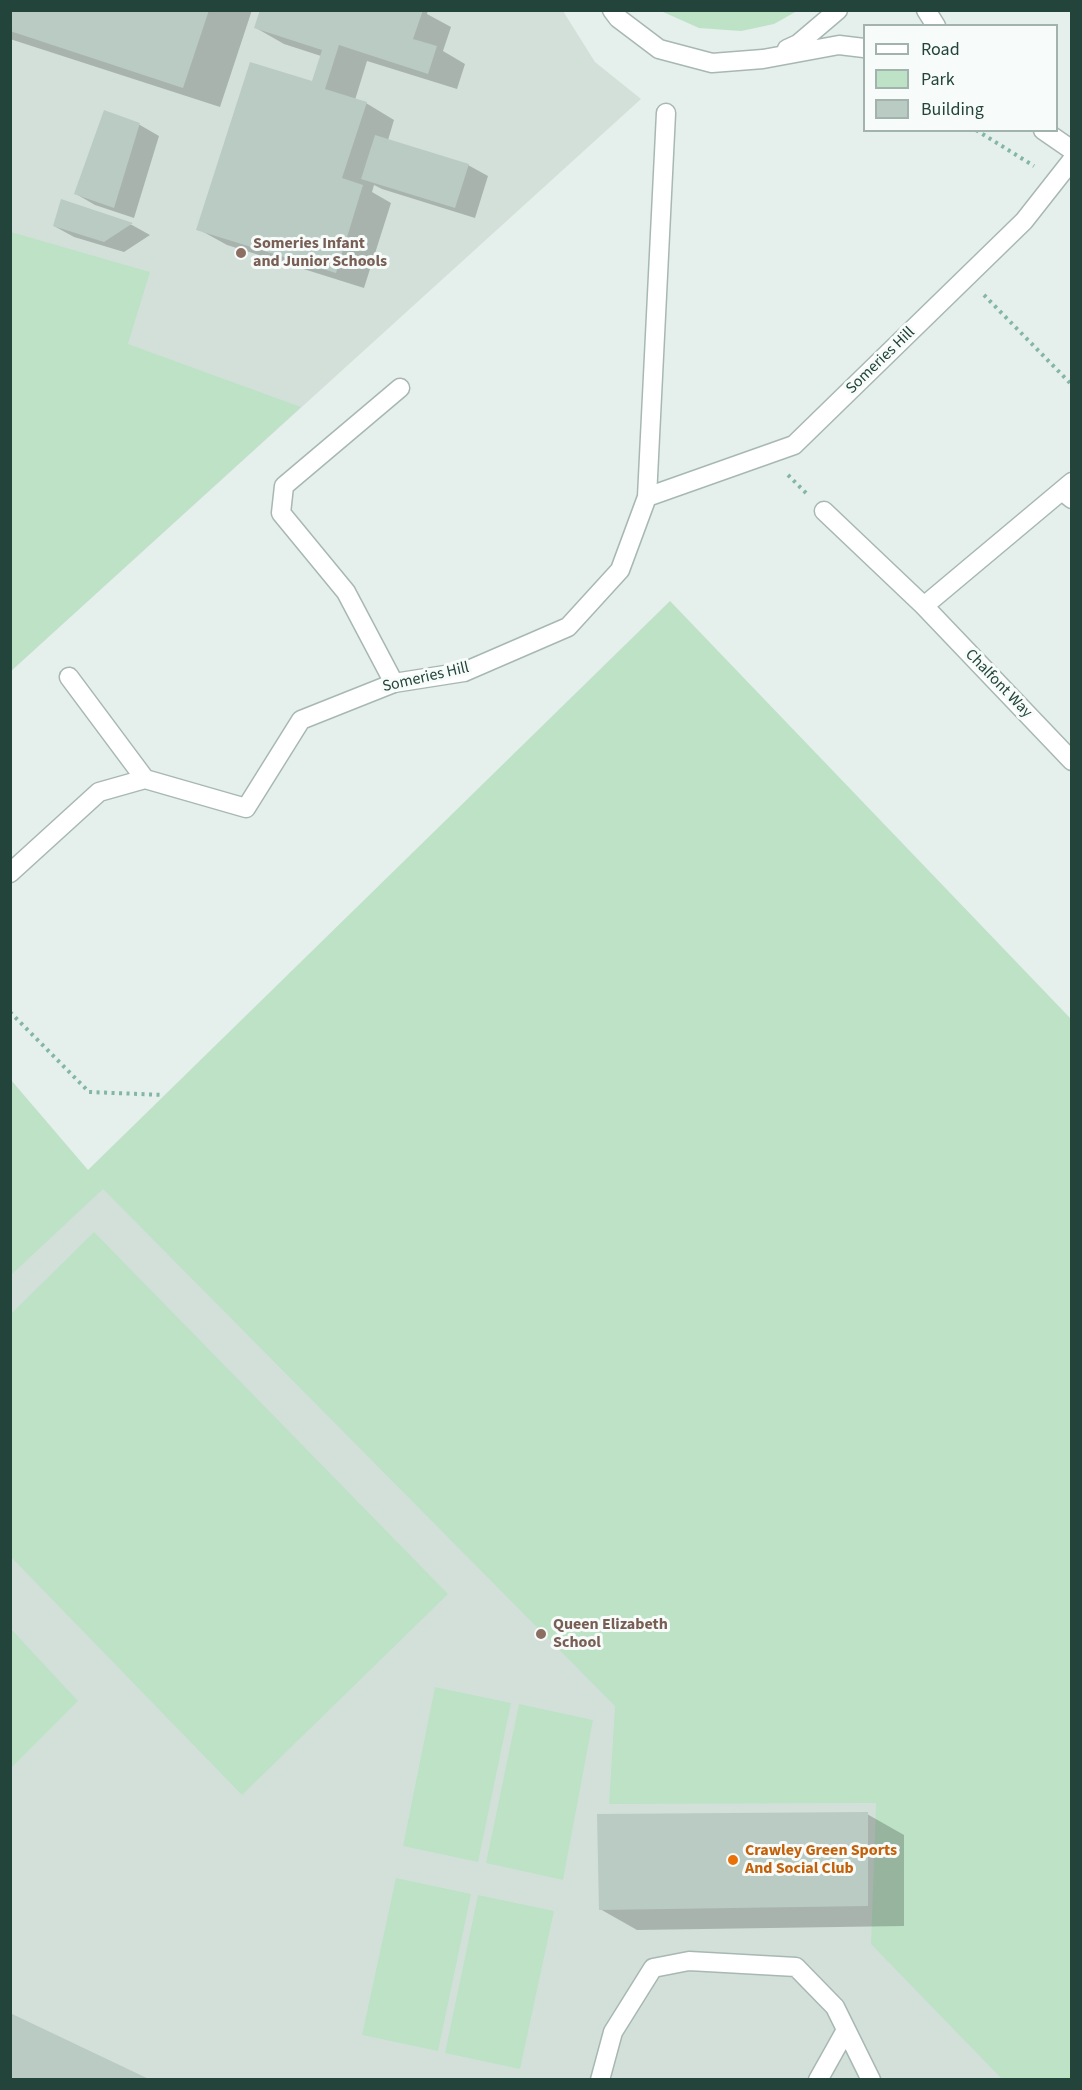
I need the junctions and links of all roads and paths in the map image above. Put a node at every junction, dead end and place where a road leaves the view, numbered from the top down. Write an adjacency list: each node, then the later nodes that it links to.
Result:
1 (612, 10): 6 (street)
2 (838, 10): 6 (street)
3 (926, 10): 4 (street)
4 (935, 24)
5 (863, 48): 6 (street)
6 (763, 59)
7 (666, 113): 18 (street, Someries Hill)
8 (979, 132): 12 (path)
9 (1046, 132): 10 (street)
10 (1071, 150)
11 (1071, 160): 13 (street, Someries Hill)
12 (1040, 170)
13 (967, 277): 14 (path); 16 (street, Someries Hill)
14 (1071, 385)
15 (400, 388): 22 (street)
16 (768, 454): 18 (street, Someries Hill); 19 (path)
17 (1068, 491): 20 (street)
18 (647, 497): 22 (street, Someries Hill)
19 (824, 511): 20 (street, Chalfont Way)
20 (924, 606): 23 (street, Chalfont Way)
21 (69, 677): 24 (street)
22 (394, 683): 24 (street, Someries Hill)
23 (1071, 761)
24 (145, 779): 25 (street)
25 (10, 873)
26 (10, 1012): 27 (path)
27 (164, 1095)
28 (846, 2030): 29 (street); 30 (street); 31 (street)
29 (600, 2079)
30 (818, 2079)
31 (871, 2079)

